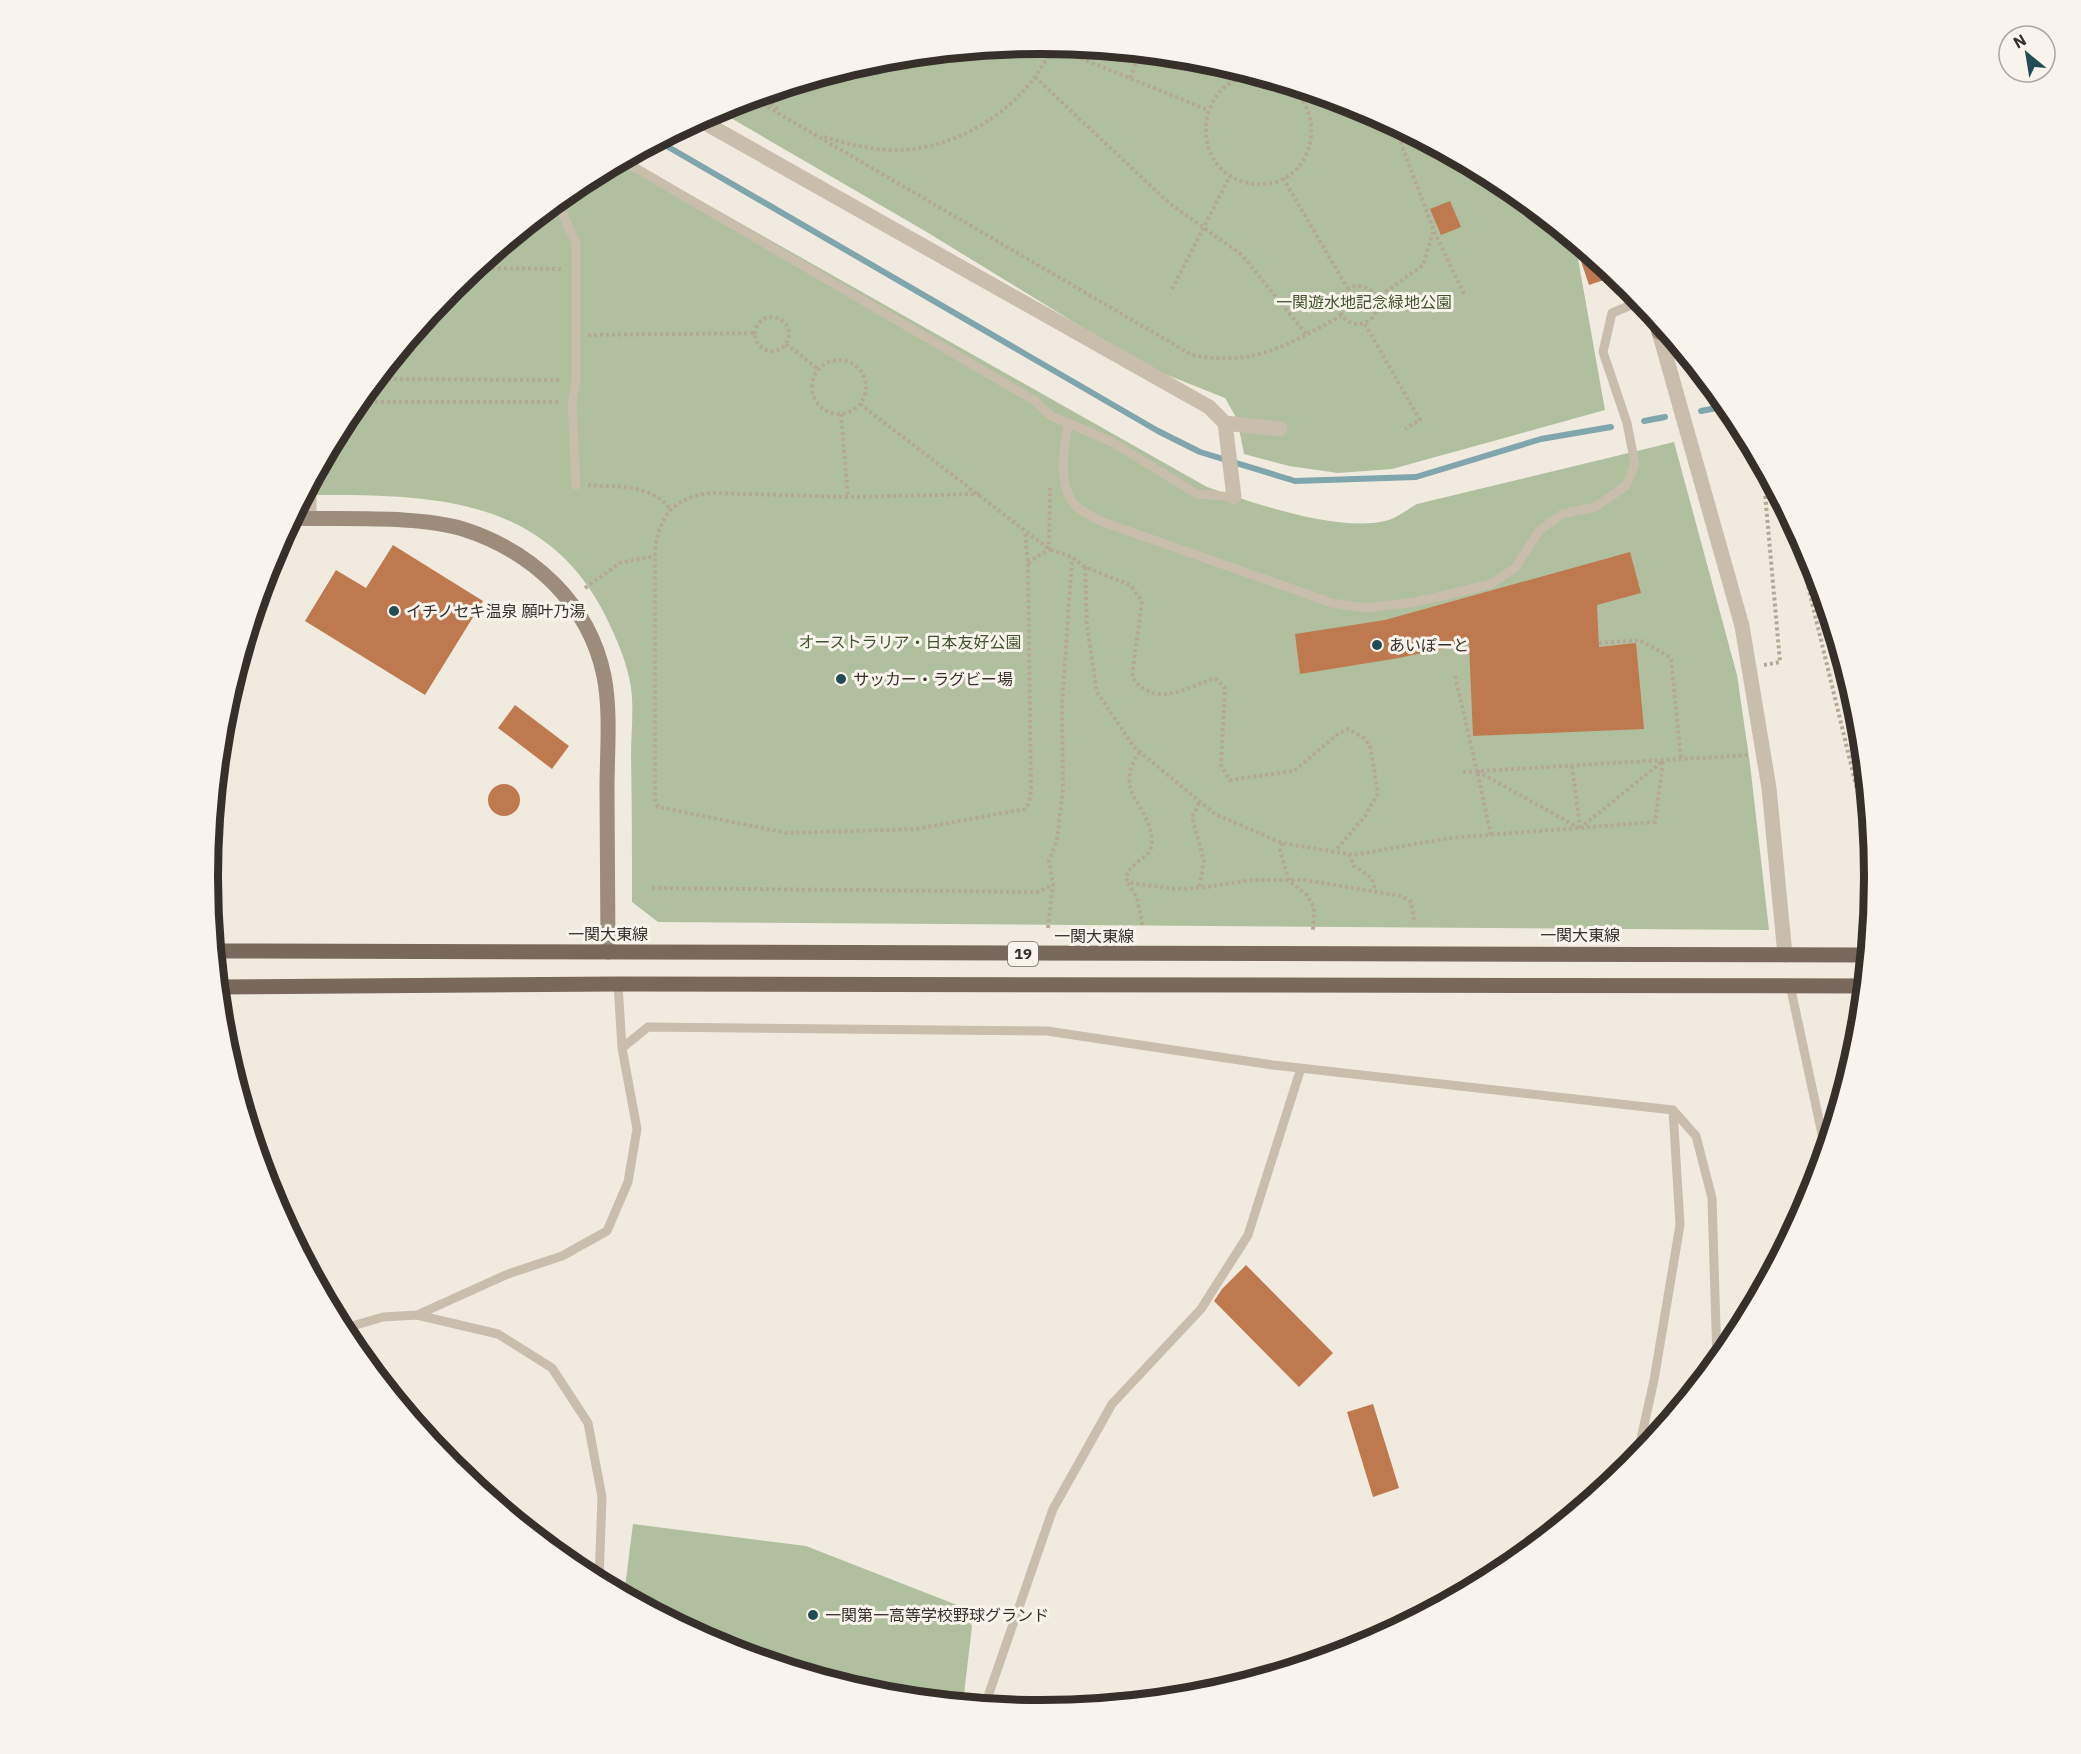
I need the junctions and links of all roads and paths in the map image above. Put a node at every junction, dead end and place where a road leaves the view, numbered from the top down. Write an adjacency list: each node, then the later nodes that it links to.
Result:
1 (1048, 54): 4 (path)
2 (1075, 55): 5 (path)
3 (1137, 60): 5 (path)
4 (1035, 77): 11 (path); 18 (path)
5 (1130, 78): 10 (path)
6 (1242, 79): 10 (path)
7 (1302, 97): 16 (path)
8 (768, 101): 11 (path)
9 (762, 103): 11 (path)
10 (1208, 110): 15 (path)
11 (785, 116): 30 (path)
12 (708, 125): 42 (street)
13 (1398, 136): 19 (path)
14 (629, 164): 41 (lane)
15 (1230, 176): 16 (path); 18 (path)
16 (1283, 178): 23 (path)
17 (561, 209): 21 (lane)
18 (1204, 228): 22 (path); 30 (path)
19 (1434, 231): 24 (path); 25 (path)
20 (487, 268): 21 (path)
21 (577, 269): 31 (lane)
22 (1172, 289)
23 (1348, 289): 25 (path); 27 (path)
24 (1465, 296)
25 (1376, 299): 28 (path)
26 (1631, 305): 41 (lane)
27 (1341, 316): 28 (path); 30 (path)
28 (1365, 324): 44 (path)
29 (755, 333): 31 (path); 33 (path); 33 (path)
30 (1306, 334)
31 (575, 335): 36 (lane)
32 (1661, 337): 64 (street)
33 (786, 344): 34 (path)
34 (818, 369): 39 (path); 40 (path)
35 (386, 379): 36 (path)
36 (576, 381): 38 (lane)
37 (369, 402): 38 (path)
38 (572, 402): 46 (lane)
39 (860, 404): 40 (path); 48 (path)
40 (841, 414): 50 (path)
41 (1068, 423): 51 (lane)
42 (1224, 423): 43 (street); 51 (street)
43 (1280, 429)
44 (1405, 429)
45 (1050, 482): 56 (path)
46 (576, 485): 52 (path)
47 (1768, 492): 64 (path)
48 (980, 494): 50 (path); 55 (path)
49 (312, 495): 54 (lane)
50 (848, 497): 52 (path)
51 (1234, 497)
52 (670, 509): 57 (path)
53 (300, 518): 54 (street)
54 (312, 519): 91 (street)
55 (1025, 532): 56 (path); 59 (path)
56 (1049, 549): 58 (path); 59 (path)
57 (655, 556): 59 (path); 62 (path)
58 (1072, 557): 60 (path); 82 (path)
59 (1028, 563)
60 (1085, 567): 66 (path); 78 (path)
61 (1804, 571): 73 (path)
62 (585, 588)
63 (1599, 643): 68 (path)
64 (1749, 668): 67 (street)
65 (1455, 676): 71 (path)
66 (1140, 752): 74 (path); 80 (path)
67 (1763, 754): 68 (path); 92 (street)
68 (1681, 759): 69 (path)
69 (1663, 761): 70 (path); 75 (path); 75 (path)
70 (1572, 766): 71 (path); 75 (path)
71 (1477, 771): 72 (path); 75 (path); 76 (path)
72 (1462, 772)
73 (1859, 799)
74 (1199, 803): 77 (path); 84 (path)
75 (1580, 828): 76 (path)
76 (1491, 835): 79 (path)
77 (1282, 843): 78 (path); 81 (path)
78 (1336, 850): 79 (path)
79 (1348, 854): 85 (path)
80 (1126, 879): 84 (path); 88 (path)
81 (1289, 881): 84 (path); 85 (path); 89 (path)
82 (1053, 884): 83 (path); 87 (path)
83 (652, 888)
84 (1199, 888)
85 (1376, 892): 86 (path)
86 (1414, 920)
87 (1048, 928)
88 (1143, 928)
89 (1313, 930)
90 (221, 951): 91 (main road, 一関大東線 / 19)
91 (608, 952): 92 (main road, 一関大東線 / 19)
92 (1785, 955): 93 (main road, 一関大東線 / 19)
93 (1859, 955)
94 (618, 984): 95 (main road, 19); 97 (main road, 19); 98 (lane)
95 (1790, 986): 96 (main road, 19); 101 (lane)
96 (1856, 986)
97 (225, 987)
98 (622, 1048): 99 (lane); 102 (lane)
99 (1301, 1068): 100 (lane); 107 (lane)
100 (1673, 1110): 104 (lane); 105 (lane)
101 (1822, 1135)
102 (417, 1315): 103 (lane); 106 (lane)
103 (351, 1326)
104 (1717, 1344)
105 (1641, 1439)
106 (599, 1571)
107 (987, 1698)

